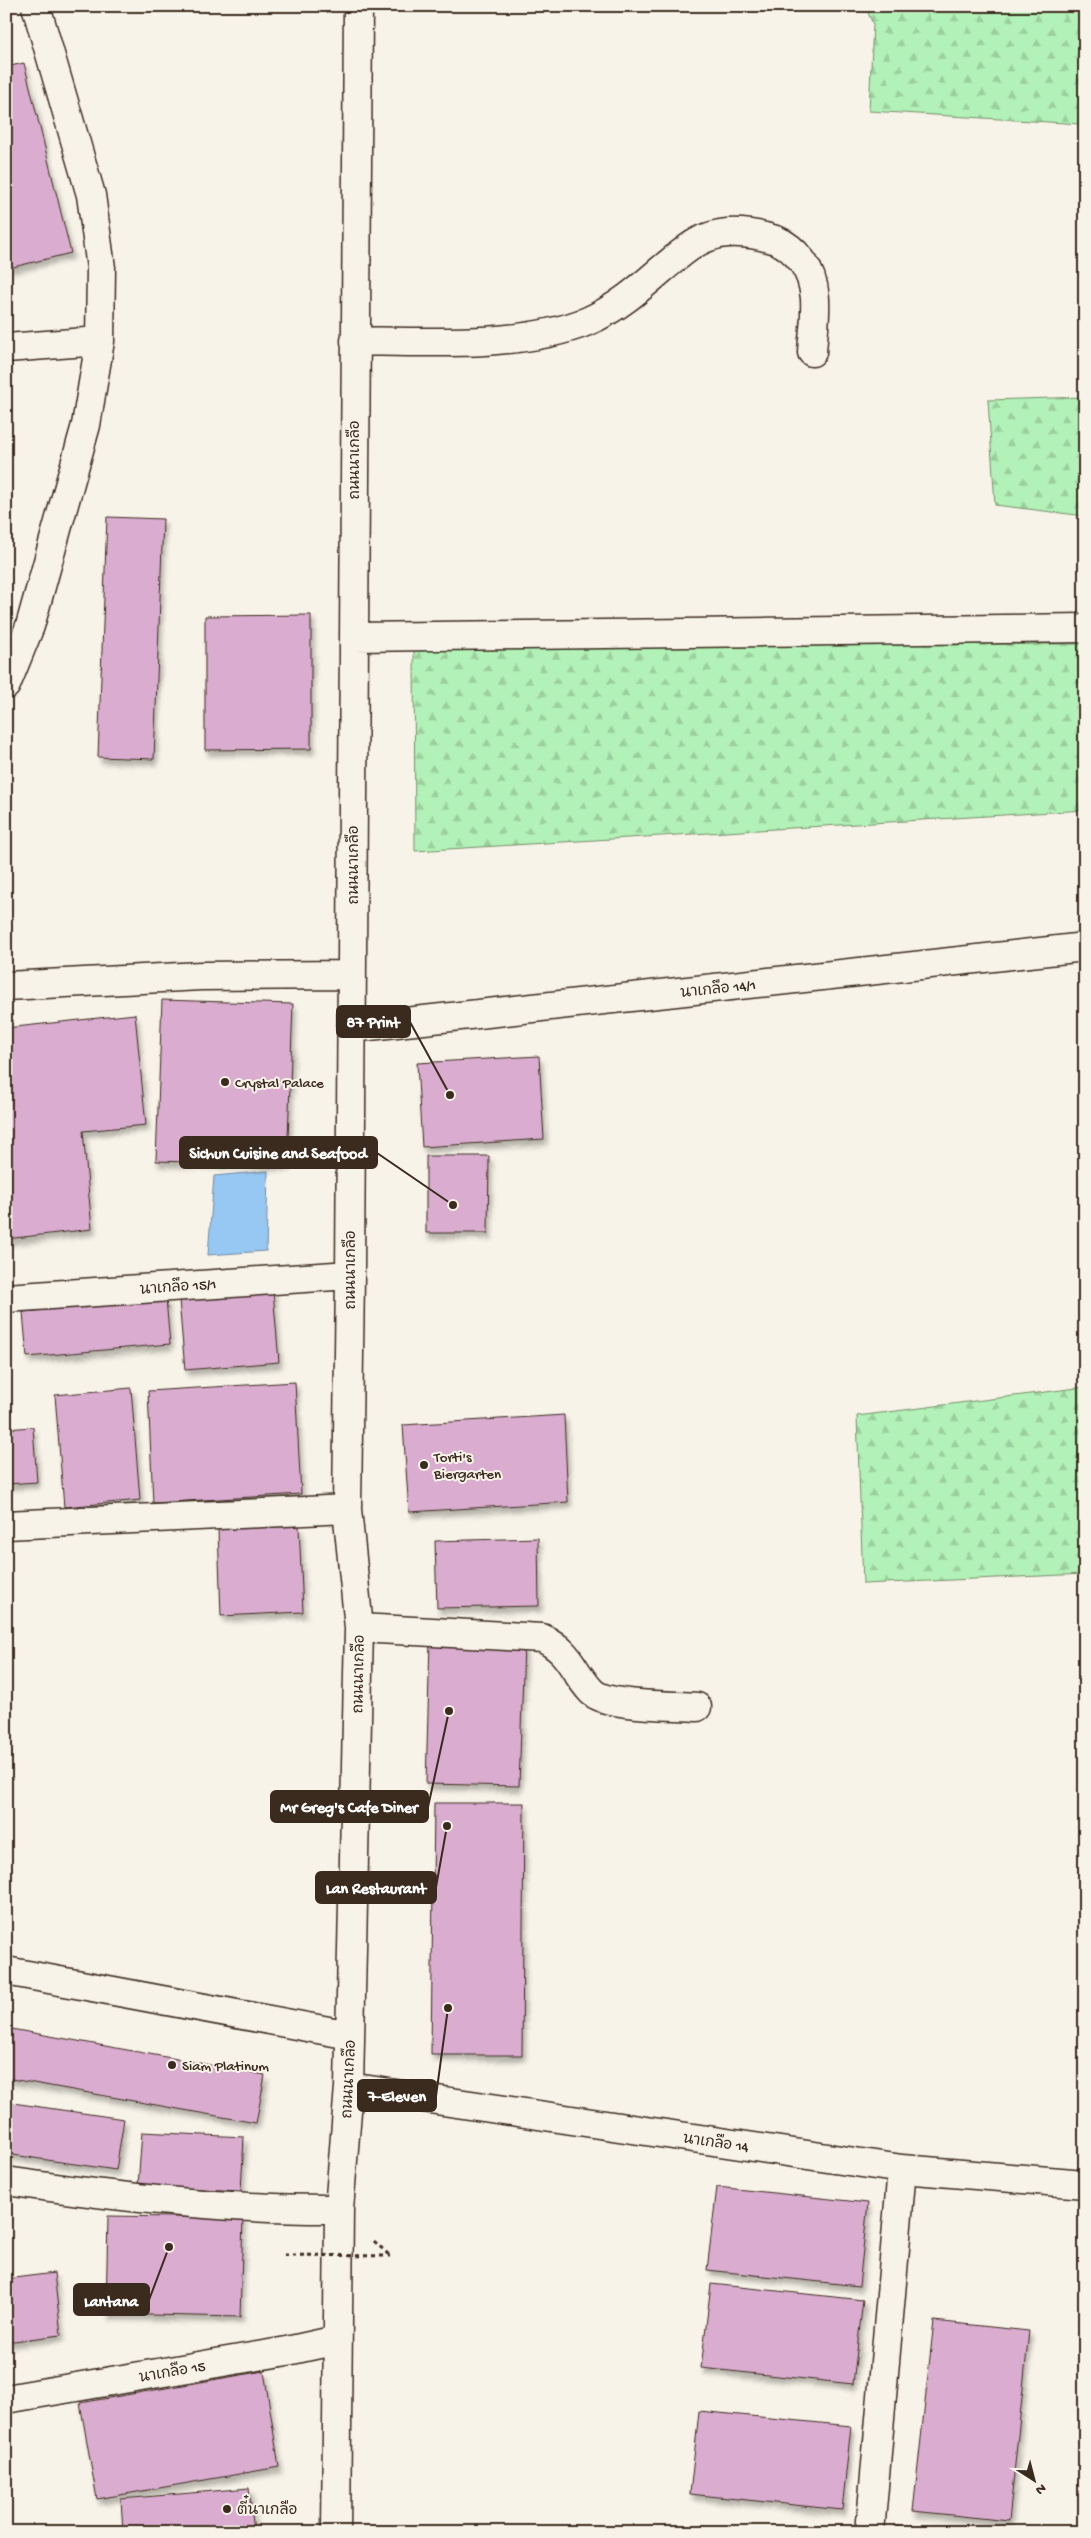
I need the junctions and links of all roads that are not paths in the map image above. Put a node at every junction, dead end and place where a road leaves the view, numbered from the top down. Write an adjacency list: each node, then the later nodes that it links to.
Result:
1 (36, 6): 3 (street)
2 (358, 6): 4 (street, ถนนนาเกลือ)
3 (100, 341): 5 (street); 9 (street)
4 (355, 341): 6 (street); 8 (street, ถนนนาเกลือ)
5 (6, 348)
6 (812, 352)
7 (1085, 628): 8 (street)
8 (354, 637): 11 (street, ถนนนาเกลือ)
9 (6, 685)
10 (1085, 947): 13 (street, นาเกลือ 14/1)
11 (352, 975): 12 (street); 13 (street, ถนนนาเกลือ)
12 (6, 986)
13 (351, 1028): 14 (street, ถนนนาเกลือ)
14 (350, 1275): 15 (street, นาเกลือ 15/1); 16 (street, ถนนนาเกลือ)
15 (6, 1298)
16 (347, 1509): 17 (street); 18 (street, ถนนนาเกลือ)
17 (6, 1525)
18 (359, 1628): 19 (street); 21 (street, ถนนนาเกลือ)
19 (697, 1707)
20 (6, 1971): 21 (street)
21 (350, 2035): 22 (street, ถนนนาเกลือ)
22 (349, 2087): 23 (street, นาเกลือ 14); 26 (street, ถนนนาเกลือ)
23 (902, 2169): 25 (street, นาเกลือ 14); 30 (street)
24 (6, 2181): 26 (street)
25 (1085, 2184)
26 (340, 2209): 27 (street, ถนนนาเกลือ)
27 (337, 2340): 28 (street, นาเกลือ 15); 29 (street, ถนนนาเกลือ)
28 (6, 2399)
29 (336, 2532)
30 (870, 2532)

